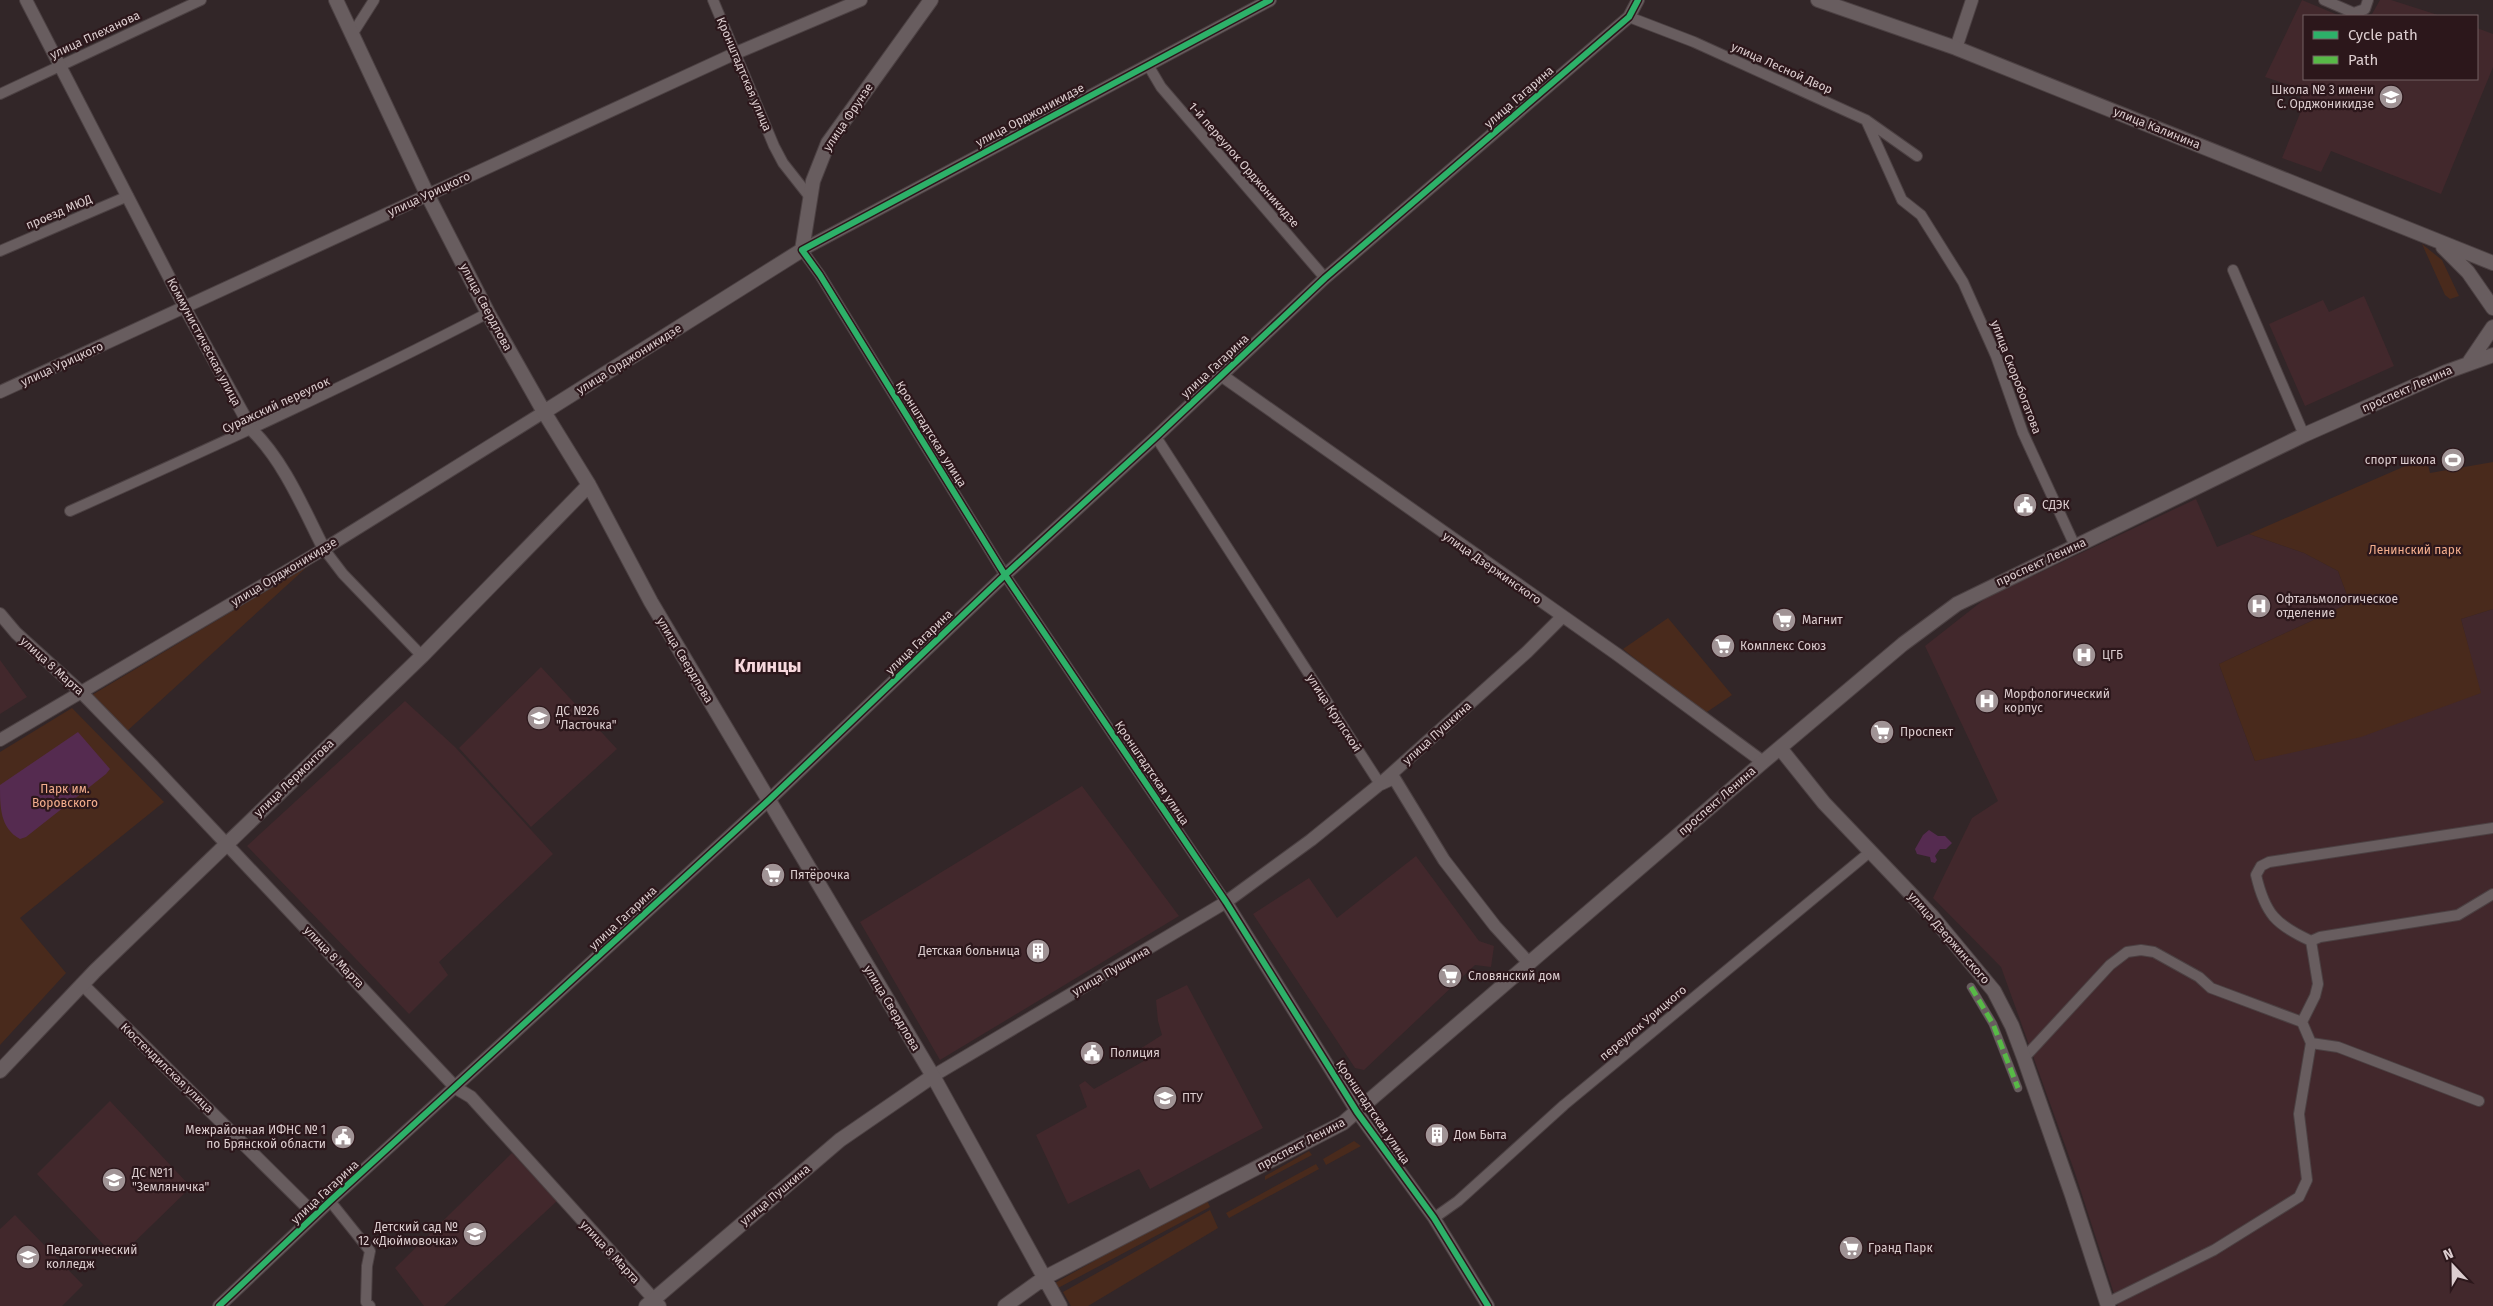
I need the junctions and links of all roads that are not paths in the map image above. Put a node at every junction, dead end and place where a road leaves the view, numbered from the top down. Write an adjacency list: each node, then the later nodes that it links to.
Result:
1 (26, 0): 18 (street, Коммунистическая улица)
2 (201, 0): 18 (street, улица Плеханова)
3 (336, 0): 15 (main road, улица Свердлова)
4 (374, 0): 15 (street)
5 (713, 0): 17 (street, Кронштадтская улица)
6 (861, 0): 17 (street, улица Урицкого)
7 (931, 0): 25 (main road, улица Фрунзе)
8 (1270, 0): 19 (street, улица Орджоникидзе)
9 (1638, 0): 14 (street, улица Гагарина)
10 (1818, 0): 16 (main road, улица Калинина)
11 (1972, 0): 16 (street)
12 (2324, 0): 13 (street)
13 (2368, 0)
14 (1629, 17): 21 (street, улица Лесной Двор); 31 (street, улица Гагарина)
15 (353, 33): 23 (main road, улица Свердлова)
16 (1956, 48): 26 (main road, улица Калинина)
17 (736, 53): 23 (street, улица Урицкого); 25 (street, Кронштадтская улица)
18 (60, 65): 20 (street, улица Плеханова); 24 (street, Коммунистическая улица)
19 (1148, 65): 27 (street, улица Орджоникидзе); 31 (street, 1-й переулок Орджоникидзе)
20 (0, 94)
21 (1866, 120): 22 (street, улица Лесной Двор); 46 (street, улица Скоробогатова)
22 (1918, 156)
23 (427, 194): 32 (street, улица Урицкого); 34 (main road, улица Свердлова)
24 (128, 196): 28 (street, проезд МЮД); 32 (street, Коммунистическая улица)
25 (809, 196): 27 (main road, улица Фрунзе)
26 (2432, 240): 29 (main road, улица Калинина); 33 (main road)
27 (802, 250): 40 (main road, улица Орджоникидзе); 48 (street, Кронштадтская улица)
28 (0, 251)
29 (2493, 263)
30 (2233, 270): 42 (street)
31 (1325, 278): 38 (street, улица Гагарина)
32 (185, 308): 39 (street, улица Урицкого); 41 (street, Коммунистическая улица)
33 (2493, 308)
34 (488, 313): 40 (main road, улица Свердлова); 41 (street, Суражский переулок)
35 (2493, 327): 37 (main road)
36 (2493, 355): 37 (main road, проспект Ленина)
37 (2470, 361): 42 (main road, проспект Ленина)
38 (1221, 375): 43 (street, улица Гагарина); 50 (street, улица Дзержинского)
39 (0, 392)
40 (544, 412): 44 (main road, улица Свердлова); 47 (street, улица Орджоникидзе)
41 (252, 430): 45 (street, Суражский переулок); 47 (street, Коммунистическая улица)
42 (2304, 435): 46 (main road, проспект Ленина)
43 (1156, 437): 48 (street, улица Гагарина); 56 (street, улица Крупской)
44 (589, 485): 51 (main road, улица Лермонтова); 57 (main road, улица Свердлова)
45 (70, 510)
46 (2075, 546): 54 (main road, проспект Ленина)
47 (324, 549): 51 (street, Коммунистическая улица); 52 (street, улица Орджоникидзе)
48 (1005, 575): 57 (street, улица Гагарина); 62 (street, Кронштадтская улица)
49 (0, 614): 52 (street, улица 8 Марта)
50 (1562, 617): 55 (street, улица Дзержинского); 56 (street, улица Пушкина)
51 (422, 656): 59 (main road, улица Лермонтова)
52 (81, 692): 53 (street, улица Орджоникидзе); 59 (street, улица 8 Марта)
53 (0, 740)
54 (1780, 748): 55 (main road, проспект Ленина); 60 (main road, улица Дзержинского)
55 (1763, 762): 64 (main road, проспект Ленина)
56 (1380, 784): 62 (street, улица Пушкина); 64 (street)
57 (769, 800): 71 (main road, улица Свердлова); 72 (street, улица Гагарина)
58 (2493, 828): 63 (street)
59 (225, 844): 65 (main road, улица Лермонтова); 72 (street, улица 8 Марта)
60 (1871, 851): 69 (main road, улица Дзержинского); 78 (street, переулок Урицкого)
61 (2493, 894): 63 (street)
62 (1226, 902): 71 (street, улица Пушкина); 75 (street, Кронштадтская улица)
63 (2311, 941): 67 (street)
64 (1528, 962): 75 (main road, проспект Ленина)
65 (82, 984): 70 (main road, улица Лермонтова); 77 (street, Кюстендилская улица)
66 (1971, 987): 73 (street)
67 (2302, 1022): 68 (street); 69 (street)
68 (2311, 1043): 74 (street); 81 (street)
69 (2024, 1058): 81 (main road, улица Дзержинского)
70 (0, 1071)
71 (933, 1076): 79 (main road, улица Свердлова); 80 (main road, улица Пушкина)
72 (456, 1088): 76 (street, улица Гагарина); 80 (street, улица 8 Марта)
73 (2018, 1088)
74 (2479, 1102)
75 (1357, 1112): 78 (street, Кронштадтская улица); 79 (main road, проспект Ленина)
76 (330, 1201): 77 (street, улица Гагарина); 83 (street)
77 (315, 1215): 82 (street, улица Гагарина)
78 (1434, 1218): 86 (street, Кронштадтская улица)
79 (1044, 1278): 84 (main road, проспект Ленина); 85 (main road, улица Свердлова)
80 (654, 1304)
81 (2107, 1305)
82 (219, 1306)
83 (370, 1306)
84 (1005, 1306)
85 (1060, 1306)
86 (1488, 1306)

